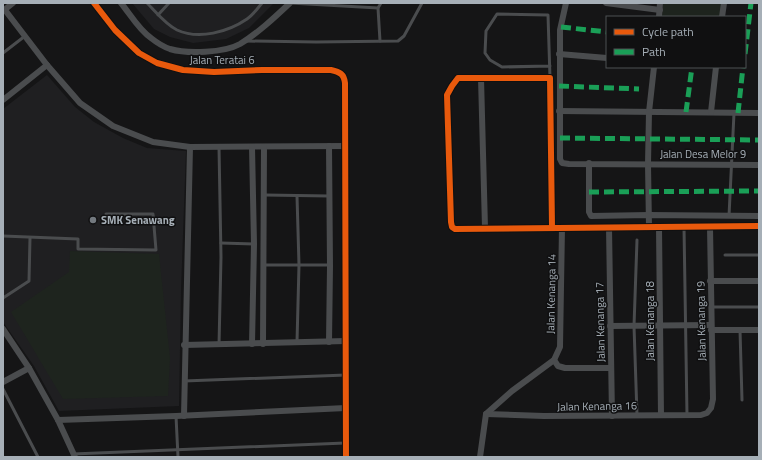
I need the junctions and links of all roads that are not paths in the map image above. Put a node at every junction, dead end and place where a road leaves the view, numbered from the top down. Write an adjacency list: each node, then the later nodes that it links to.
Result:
1 (13, 3): 15 (street)
2 (94, 3): 40 (street, Jalan Teratai 6)
3 (122, 3): 21 (street)
4 (147, 3): 17 (lane)
5 (169, 3): 17 (lane)
6 (262, 3): 17 (lane)
7 (290, 3): 14 (lane); 21 (street)
8 (381, 3): 14 (lane)
9 (422, 3): 22 (lane)
10 (566, 3): 24 (street)
11 (606, 3): 16 (street)
12 (660, 3): 16 (street)
13 (724, 3): 19 (street)
14 (378, 8): 22 (lane)
15 (4, 10): 20 (street)
16 (660, 10): 18 (street)
17 (158, 14)
18 (659, 16)
19 (722, 16)
20 (25, 36): 23 (lane); 26 (street)
21 (244, 41): 22 (lane)
22 (380, 41)
23 (3, 53)
24 (559, 54): 25 (street); 33 (street)
25 (606, 58)
26 (47, 65): 32 (street); 41 (street)
27 (550, 66): 27 (lane); 31 (lane)
28 (654, 68): 34 (street)
29 (716, 68): 35 (street)
30 (481, 78): 31 (street); 63 (street); 63 (street)
31 (550, 78): 56 (street)
32 (3, 100)
33 (559, 111): 34 (street); 44 (street, Jalan Desa Melor 9)
34 (649, 112): 35 (street); 45 (street)
35 (711, 112): 36 (street)
36 (734, 113): 37 (street); 46 (lane)
37 (759, 113)
38 (219, 146): 41 (street); 42 (street); 67 (lane)
39 (330, 146): 40 (street); 43 (street); 50 (street)
40 (346, 146): 87 (street)
41 (190, 147): 92 (street)
42 (252, 147): 43 (street); 68 (street)
43 (264, 147): 48 (street)
44 (589, 163): 45 (street, Jalan Desa Melor 9); 52 (street)
45 (648, 164): 46 (street, Jalan Desa Melor 9); 52 (street)
46 (731, 164): 47 (street, Jalan Desa Melor 9); 53 (lane)
47 (759, 165)
48 (265, 195): 49 (lane); 71 (street)
49 (297, 196): 50 (lane); 72 (lane)
50 (330, 196): 73 (street)
51 (106, 214): 65 (lane)
52 (649, 215): 53 (street); 59 (street)
53 (729, 216): 54 (street)
54 (759, 216)
55 (759, 226): 62 (street)
56 (552, 227): 57 (street); 63 (street)
57 (562, 227): 58 (street); 94 (street, Jalan Kenanga 14)
58 (609, 227): 59 (street); 81 (street, Jalan Kenanga 17)
59 (649, 227): 60 (street)
60 (660, 227): 61 (street); 79 (street, Jalan Kenanga 18)
61 (684, 227): 62 (street); 80 (lane)
62 (710, 227): 74 (street, Jalan Kenanga 19)
63 (485, 228)
64 (3, 236): 65 (lane)
65 (30, 238): 76 (lane)
66 (637, 240): 82 (lane)
67 (221, 243): 68 (lane); 93 (lane)
68 (254, 244): 90 (street)
69 (725, 255): 70 (lane)
70 (759, 255)
71 (264, 265): 72 (lane); 91 (street)
72 (299, 265): 73 (lane); 88 (lane)
73 (330, 266): 89 (street)
74 (710, 281): 75 (street); 77 (street, Jalan Kenanga 19)
75 (759, 281)
76 (3, 298)
77 (710, 307): 78 (lane); 83 (street, Jalan Kenanga 19)
78 (759, 307)
79 (660, 325): 80 (street); 82 (street); 106 (street, Jalan Kenanga 18)
80 (685, 325): 83 (street); 107 (lane)
81 (610, 326): 82 (street); 96 (street, Jalan Kenanga 17)
82 (634, 326): 105 (lane)
83 (711, 328): 85 (street); 103 (street, Jalan Kenanga 19)
84 (3, 329): 95 (street)
85 (740, 330): 86 (street); 101 (lane)
86 (759, 330)
87 (346, 341): 89 (street); 97 (street)
88 (297, 342): 89 (street); 91 (street)
89 (329, 342)
90 (252, 344): 91 (street); 93 (street)
91 (263, 344)
92 (184, 345): 93 (street); 98 (street)
93 (219, 345)
94 (554, 360): 96 (street); 104 (street)
95 (29, 368): 99 (street); 111 (street)
96 (611, 368): 110 (street, Jalan Kenanga 17)
97 (346, 375): 98 (lane); 102 (street)
98 (184, 381): 109 (street)
99 (3, 382)
100 (3, 390): 115 (lane)
101 (742, 400)
102 (346, 408): 109 (street); 112 (street)
103 (707, 413): 107 (street, Jalan Kenanga 16)
104 (486, 414): 110 (street, Jalan Kenanga 16); 118 (street)
105 (637, 415): 106 (street, Jalan Kenanga 16); 110 (street, Jalan Kenanga 16)
106 (661, 415): 107 (street, Jalan Kenanga 16)
107 (687, 415)
108 (176, 416): 109 (street); 111 (street); 113 (lane)
109 (184, 416)
110 (612, 416)
111 (58, 420): 114 (street)
112 (346, 443): 113 (lane); 117 (street)
113 (178, 450): 114 (lane); 116 (lane)
114 (74, 455)
115 (38, 457)
116 (178, 457)
117 (346, 457)
118 (480, 457)

